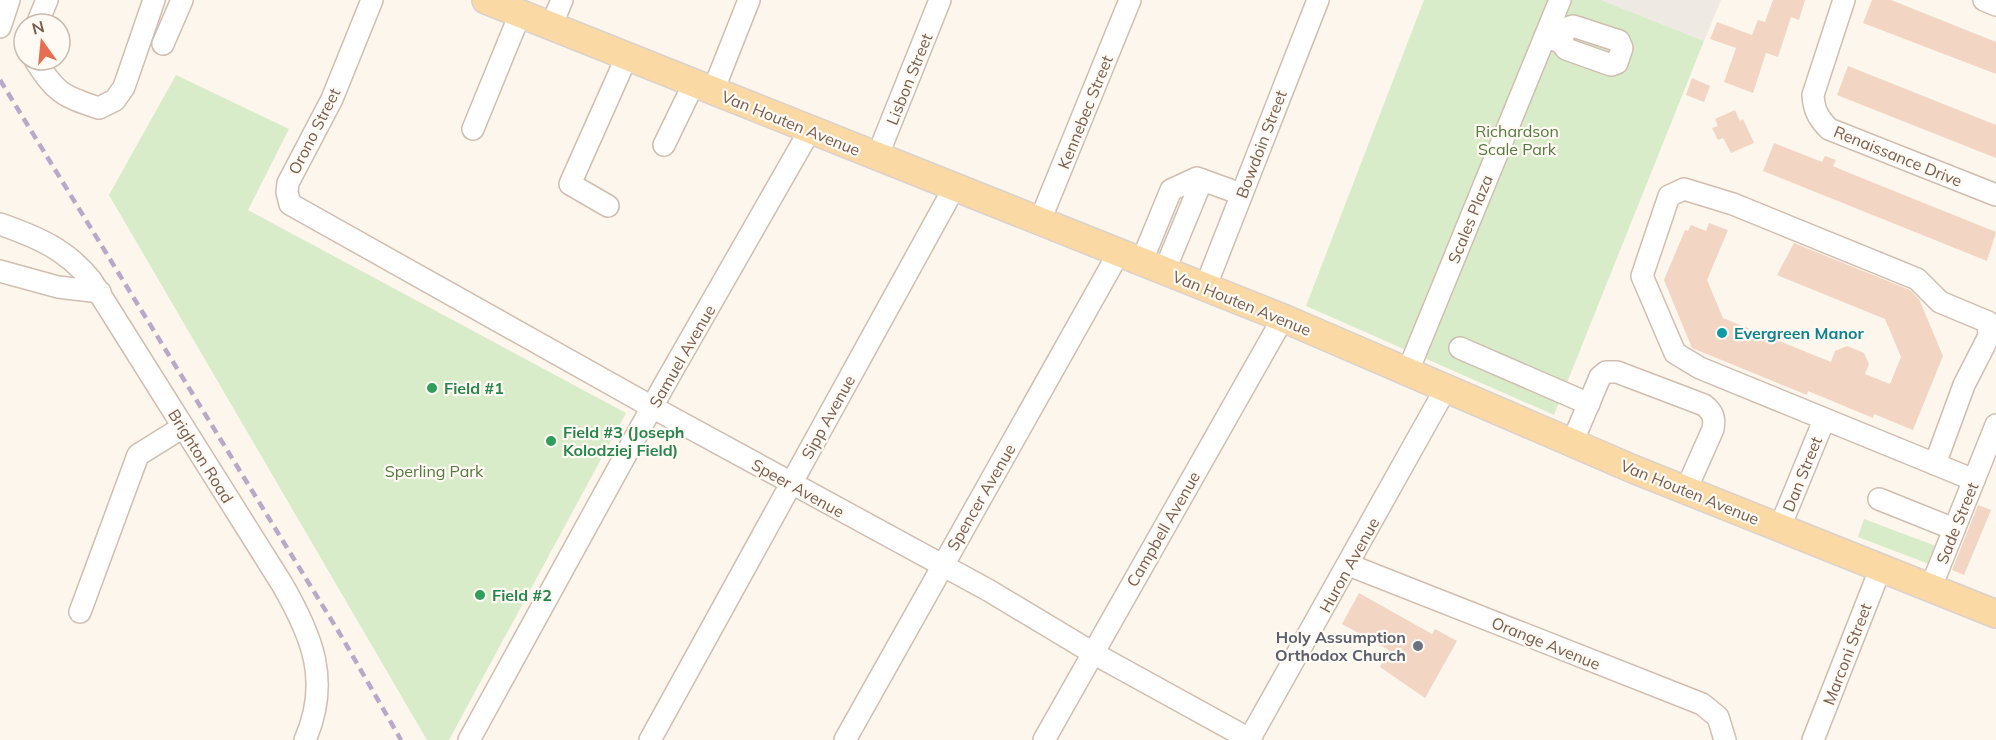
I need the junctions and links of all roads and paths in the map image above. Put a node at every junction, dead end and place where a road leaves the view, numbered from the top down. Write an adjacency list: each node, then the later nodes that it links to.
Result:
1 (9, 0): 17 (street)
2 (154, 0): 20 (street)
3 (182, 0): 18 (street)
4 (372, 0): 32 (street, Orono Street)
5 (486, 0): 15 (main road, Van Houten Avenue)
6 (562, 0): 16 (street)
7 (749, 0): 21 (street)
8 (940, 0): 25 (street, Lisbon Street)
9 (1130, 0): 30 (street, Kennebec Street)
10 (1318, 0): 27 (street, Bowdoin Street)
11 (1560, 0): 39 (street, Scales Plaza)
12 (1844, 0): 28 (street, Renaissance Drive)
13 (1984, 0): 14 (street)
14 (1996, 5)
15 (520, 14): 16 (main road, Van Houten Avenue); 22 (street)
16 (551, 26): 19 (main road, Van Houten Avenue)
17 (0, 27)
18 (163, 44)
19 (627, 57): 21 (main road, Van Houten Avenue); 29 (street)
20 (43, 72)
21 (703, 87): 23 (main road, Van Houten Avenue); 24 (street)
22 (473, 129)
23 (810, 130): 25 (main road, Van Houten Avenue); 42 (street, Samuel Avenue)
24 (664, 145)
25 (877, 157): 26 (main road, Van Houten Avenue)
26 (954, 188): 30 (main road, Van Houten Avenue); 49 (street, Sipp Avenue)
27 (1242, 194): 33 (street, Spencer Avenue); 35 (street, Bowdoin Street)
28 (1996, 195)
29 (608, 206)
30 (1039, 223): 33 (main road, Van Houten Avenue)
31 (0, 224): 36 (street, Brighton Road)
32 (345, 236): 42 (street, Speer Avenue)
33 (1141, 263): 35 (main road, Van Houten Avenue); 55 (street, Spencer Avenue)
34 (0, 271): 36 (street)
35 (1205, 288): 37 (main road, Van Houten Avenue)
36 (100, 292): 45 (street, Brighton Road)
37 (1283, 318): 39 (main road, Van Houten Avenue); 60 (street, Campbell Avenue)
38 (1460, 348): 41 (street)
39 (1408, 371): 40 (main road, Van Houten Avenue)
40 (1446, 388): 46 (main road, Van Houten Avenue); 54 (street, Huron Avenue)
41 (1589, 404): 46 (street); 50 (street)
42 (652, 407): 49 (street, Speer Avenue); 62 (street, Samuel Avenue)
43 (1824, 420): 47 (street); 47 (street); 52 (street, Dan Street)
44 (1996, 425): 48 (street, Sade Street)
45 (183, 427): 58 (street); 61 (street, Brighton Road)
46 (1572, 443): 50 (main road, Van Houten Avenue)
47 (1935, 464): 48 (street)
48 (1974, 480): 53 (street, Sade Street)
49 (791, 484): 55 (street, Speer Avenue); 63 (street, Sipp Avenue)
50 (1686, 490): 52 (main road, Van Houten Avenue)
51 (1879, 499): 53 (street)
52 (1780, 527): 56 (main road, Van Houten Avenue)
53 (1954, 529): 57 (street, Sade Street)
54 (1349, 565): 66 (street, Huron Avenue); 67 (street, Orange Avenue)
55 (941, 567): 60 (street, Speer Avenue); 64 (street, Spencer Avenue)
56 (1881, 567): 57 (main road, Van Houten Avenue); 68 (street, Marconi Street)
57 (1931, 587): 59 (main road, Van Houten Avenue)
58 (80, 612)
59 (1996, 614)
60 (1093, 653): 65 (street, Campbell Avenue); 66 (street, Speer Avenue)
61 (304, 740)
62 (469, 740)
63 (650, 740)
64 (845, 740)
65 (1044, 740)
66 (1250, 740)
67 (1725, 740)
68 (1813, 740)

